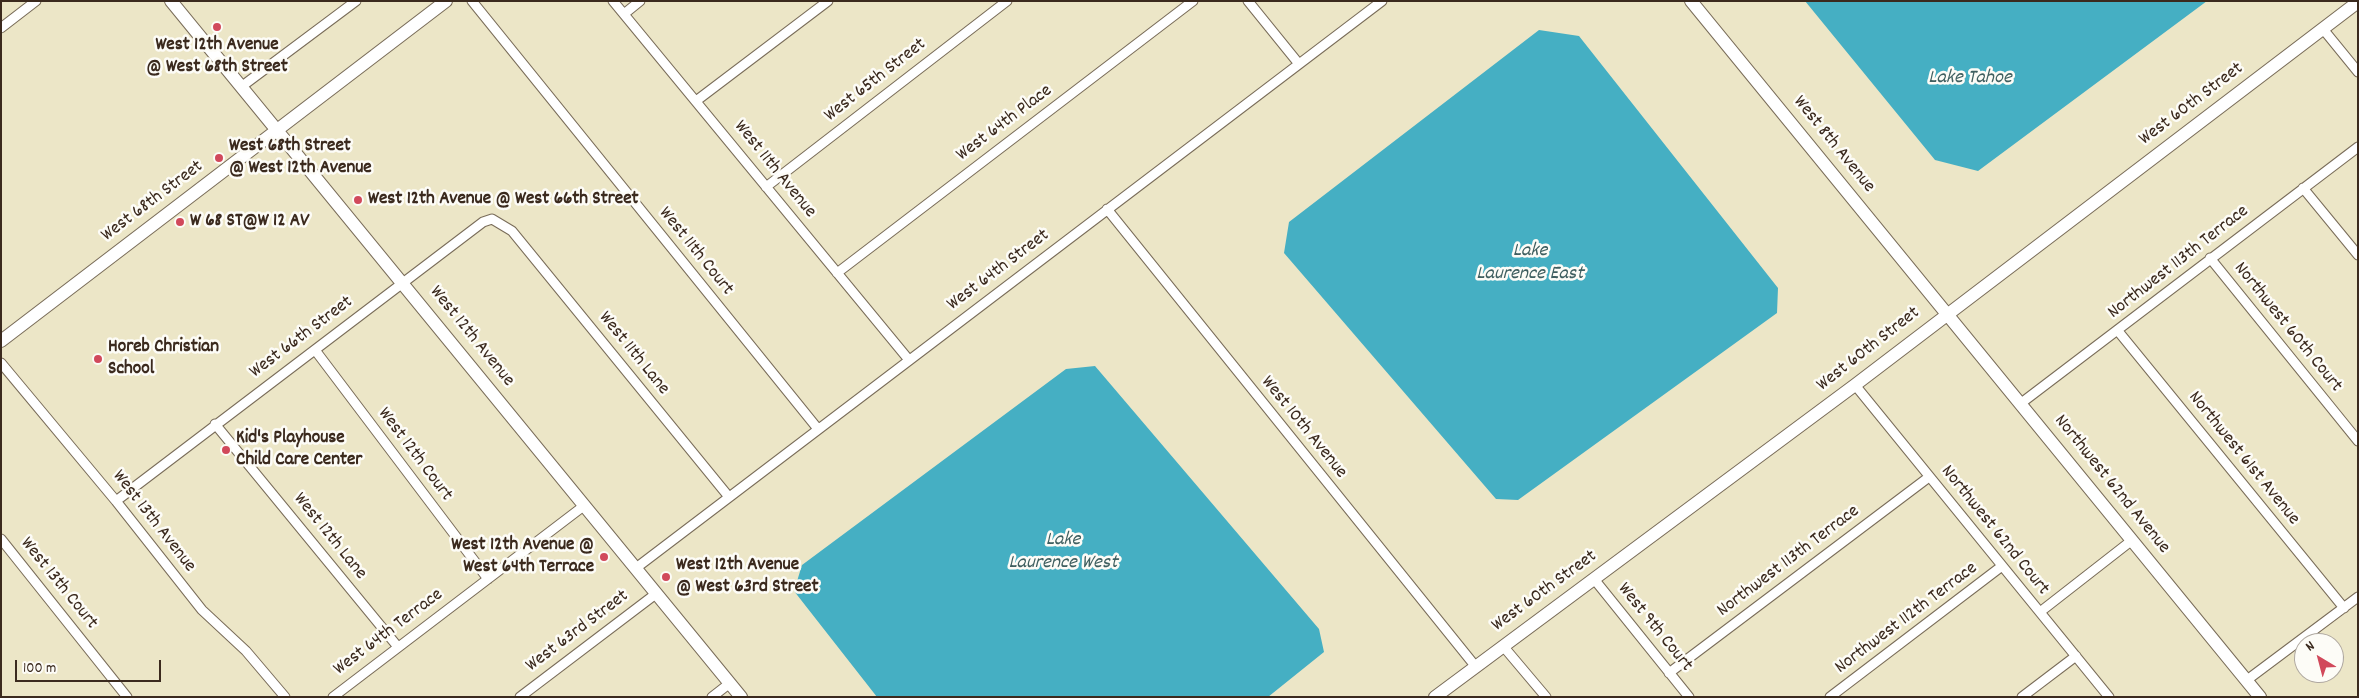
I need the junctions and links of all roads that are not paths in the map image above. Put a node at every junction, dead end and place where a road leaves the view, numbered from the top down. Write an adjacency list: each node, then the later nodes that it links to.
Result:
1 (171, 1): 20 (street, West 12th Avenue)
2 (356, 1): 20 (street)
3 (446, 1): 22 (street, West 68th Street)
4 (472, 1): 41 (street, West 11th Court)
5 (613, 1): 15 (street, West 11th Avenue)
6 (640, 1): 15 (street)
7 (828, 1): 21 (street)
8 (1007, 1): 24 (street, West 65th Street)
9 (1193, 1): 30 (street, West 64th Place)
10 (1248, 1): 18 (street)
11 (1382, 1): 18 (street, West 64th Street)
12 (1690, 1): 32 (street, West 8th Avenue)
13 (2358, 2): 17 (street, West 60th Street)
14 (31, 3): 16 (street)
15 (624, 14): 21 (street, West 11th Avenue)
16 (1, 28)
17 (2323, 29): 19 (street); 32 (street, West 60th Street)
18 (1299, 64): 26 (street, West 64th Street)
19 (2358, 72)
20 (241, 87): 22 (street, West 12th Avenue)
21 (696, 101): 24 (street, West 11th Avenue)
22 (277, 130): 31 (street, West 12th Avenue); 34 (street, West 68th Street)
23 (2358, 147): 25 (street, Northwest 113th Terrace)
24 (766, 186): 30 (street, West 11th Avenue)
25 (2303, 188): 28 (street); 29 (street, Northwest 113th Terrace)
26 (1106, 209): 36 (street, West 64th Street); 60 (street, West 10th Avenue)
27 (512, 231): 31 (street, West 66th Street); 44 (street, West 11th Lane)
28 (2358, 255)
29 (2210, 258): 33 (street, Northwest 113th Terrace); 42 (street, Northwest 60th Court)
30 (837, 273): 36 (street, West 11th Avenue)
31 (402, 283): 35 (street, West 66th Street); 46 (street, West 12th Avenue)
32 (1946, 313): 38 (street, West 60th Street); 39 (street, Northwest 62nd Avenue)
33 (2118, 331): 39 (street, Northwest 113th Terrace); 55 (street, Northwest 61st Avenue)
34 (1, 341)
35 (315, 350): 40 (street, West 66th Street); 51 (street, West 12th Court)
36 (908, 360): 41 (street, West 64th Street)
37 (1, 363): 45 (street, West 13th Avenue)
38 (1855, 385): 43 (street, Northwest 62nd Court); 52 (street, West 60th Street)
39 (2020, 404): 48 (street, Northwest 62nd Avenue)
40 (215, 424): 45 (street, West 66th Street); 58 (street, West 12th Lane)
41 (818, 429): 44 (street, West 64th Street)
42 (2358, 441)
43 (1929, 477): 49 (street, Northwest 62nd Court); 61 (street, Northwest 113th Terrace)
44 (729, 497): 50 (street, West 64th Street)
45 (116, 501): 65 (street, West 13th Avenue)
46 (585, 506): 50 (street, West 12th Avenue); 51 (street, West 64th Terrace)
47 (1, 539): 64 (street, West 13th Court)
48 (2131, 541): 56 (street); 62 (street, Northwest 62nd Avenue)
49 (2002, 566): 56 (street, Northwest 62nd Court); 73 (street, Northwest 112th Terrace)
50 (636, 568): 53 (street, West 12th Avenue)
51 (488, 578): 58 (street, West 64th Terrace)
52 (1594, 579): 57 (street, West 60th Street); 61 (street, West 9th Court)
53 (656, 593): 63 (street, West 12th Avenue); 67 (street, West 63rd Street)
54 (2358, 597): 55 (street)
55 (2344, 608): 62 (street)
56 (2040, 612): 59 (street, Northwest 62nd Court)
57 (1504, 646): 60 (street, West 60th Street); 71 (street)
58 (398, 647): 66 (street, West 64th Terrace)
59 (2076, 656): 74 (street); 75 (street, Northwest 62nd Court)
60 (1476, 666): 70 (street, West 60th Street)
61 (1670, 673): 72 (street, West 9th Court)
62 (2246, 680): 76 (street)
63 (730, 683): 68 (street); 69 (street, West 12th Avenue)
64 (127, 697)
65 (285, 697)
66 (333, 697)
67 (520, 697)
68 (712, 697)
69 (741, 697)
70 (1435, 697)
71 (1546, 697)
72 (1689, 697)
73 (1830, 697)
74 (2022, 697)
75 (2109, 697)
76 (2260, 697)

